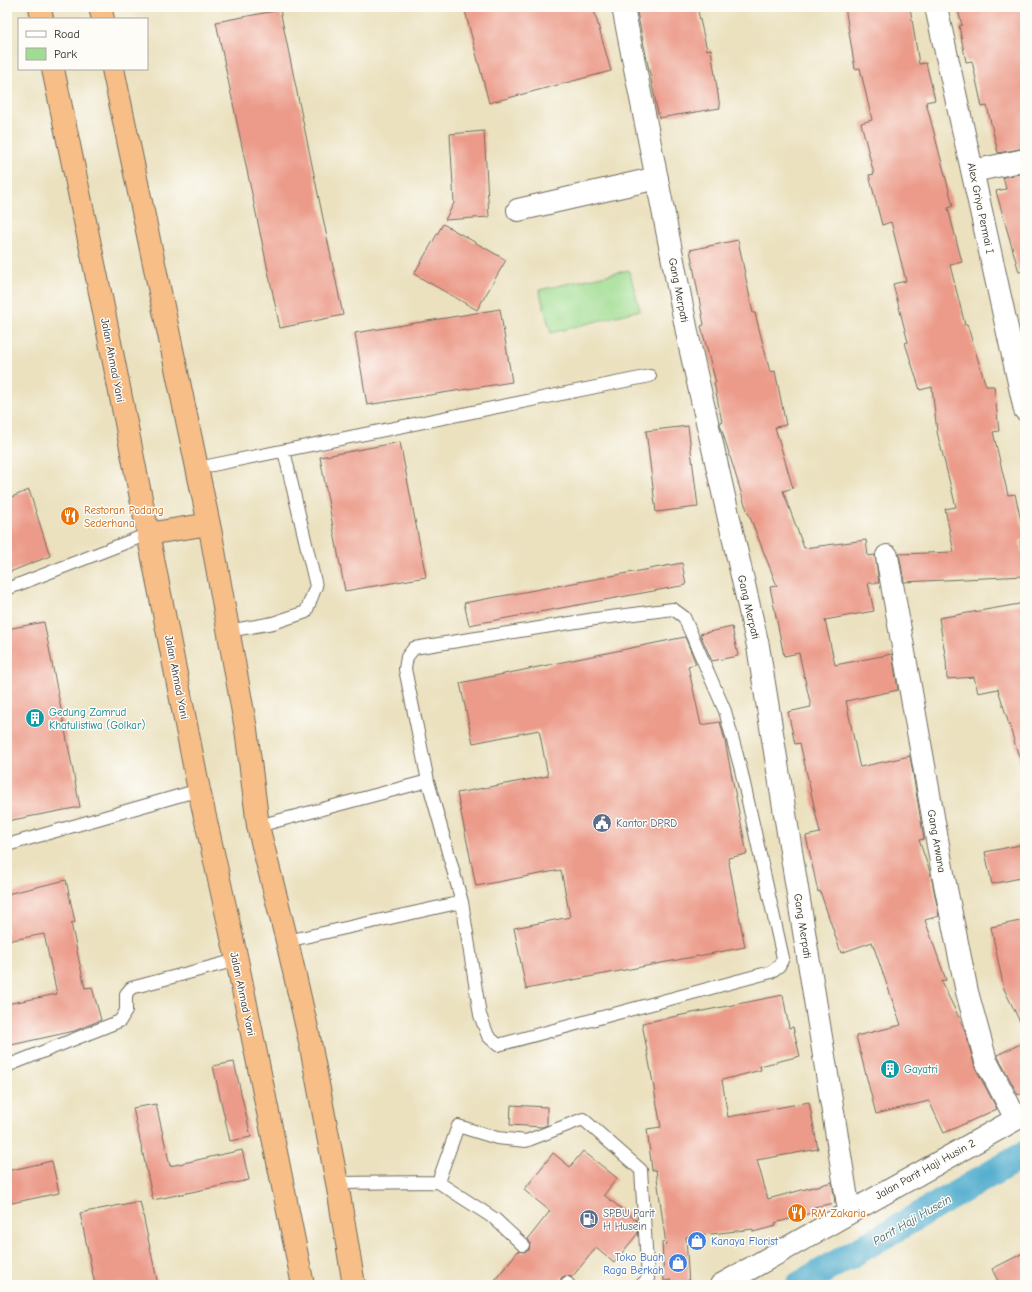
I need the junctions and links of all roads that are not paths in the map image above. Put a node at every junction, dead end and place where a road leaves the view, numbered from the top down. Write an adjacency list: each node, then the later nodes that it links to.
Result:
1 (40, 7): 5 (highway)
2 (100, 7): 6 (highway)
3 (623, 7): 11 (street, Gang Merpati)
4 (936, 7): 10 (street, Alex Griya Permai I)
5 (42, 18)
6 (103, 18)
7 (53, 70): 18 (highway, Jalan Ahmad Yani)
8 (112, 70): 16 (highway)
9 (1025, 160): 10 (street)
10 (973, 171): 14 (street, Alex Griya Permai I)
11 (657, 178): 12 (street); 33 (street, Gang Merpati)
12 (518, 210)
13 (650, 376): 15 (lane)
14 (1025, 410)
15 (284, 451): 16 (lane); 21 (lane)
16 (198, 468): 17 (highway)
17 (209, 524): 18 (highway); 21 (highway)
18 (148, 534): 20 (lane); 23 (highway, Jalan Ahmad Yani)
19 (887, 556): 30 (street, Gang Arwana)
20 (7, 589)
21 (228, 631): 24 (highway)
22 (428, 781): 24 (lane); 26 (lane); 26 (lane)
23 (199, 790): 25 (lane); 28 (highway, Jalan Ahmad Yani)
24 (258, 826): 27 (highway)
25 (7, 845)
26 (462, 902): 27 (lane)
27 (287, 942): 32 (highway)
28 (237, 960): 29 (lane); 35 (highway, Jalan Ahmad Yani)
29 (7, 1066)
30 (1020, 1116): 33 (street, Jalan Parit Haji Husin 2)
31 (438, 1182): 32 (lane); 34 (lane); 37 (lane)
32 (337, 1184): 36 (highway)
33 (850, 1211): 38 (street, Jalan Parit Haji Husin 2)
34 (523, 1245)
35 (303, 1285)
36 (354, 1285)
37 (641, 1285)
38 (721, 1285)

